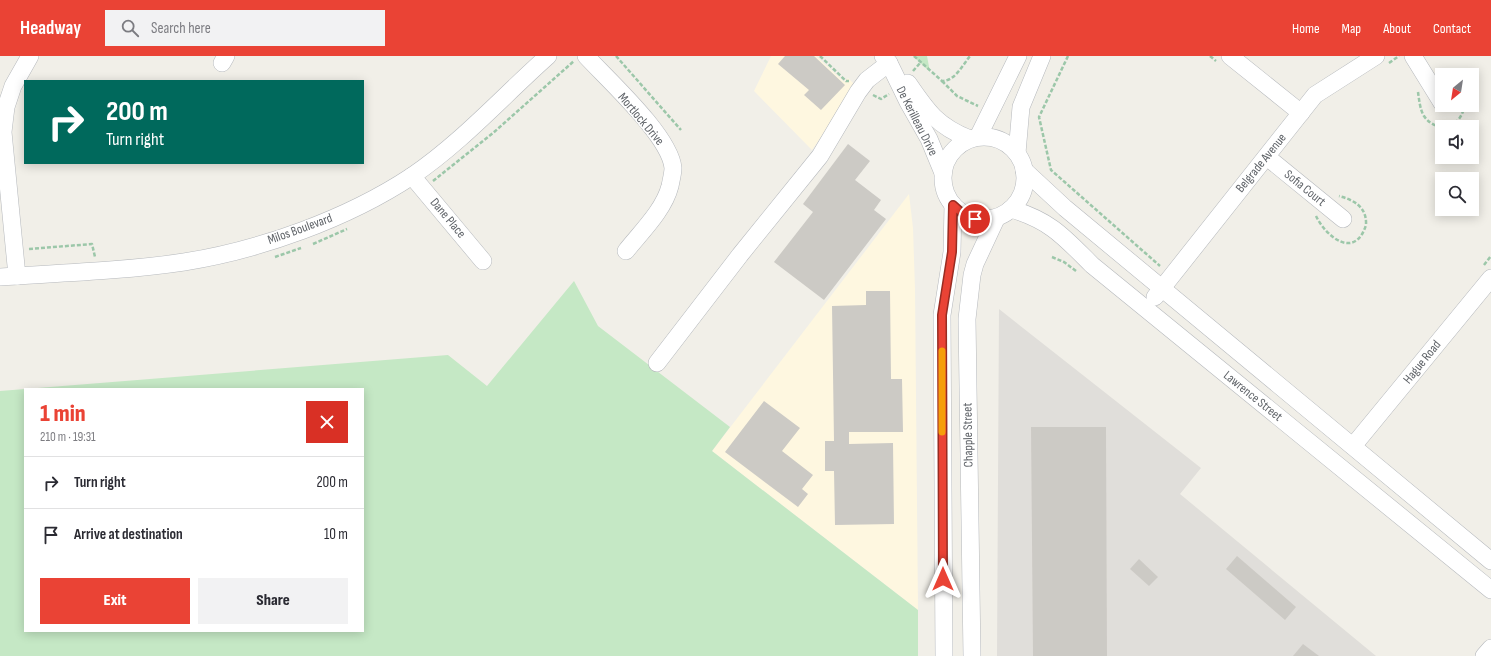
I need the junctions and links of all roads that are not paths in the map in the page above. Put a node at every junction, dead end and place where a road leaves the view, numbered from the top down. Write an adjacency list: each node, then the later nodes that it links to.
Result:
1 (30, 56): 24 (street)
2 (548, 56): 17 (street, Milos Boulevard)
3 (586, 56): 22 (street, Mortlock Drive)
4 (1018, 56): 12 (street)
5 (1042, 56): 13 (street)
6 (1230, 56): 11 (street)
7 (1376, 56): 11 (street, Belgrade Avenue)
8 (1413, 56): 10 (street)
9 (888, 63): 12 (street, De Kerilleau Drive); 16 (street, De Kerilleau Drive); 29 (street)
10 (1435, 92)
11 (1301, 113): 14 (street, Belgrade Avenue)
12 (974, 138): 13 (street); 16 (street)
13 (1016, 153): 15 (street)
14 (1267, 157): 21 (street, Sofia Court); 27 (street, Belgrade Avenue)
15 (1024, 170): 19 (street); 27 (street, Lawrence Street)
16 (943, 173): 18 (street)
17 (412, 176): 23 (street, Dane Place); 24 (street, Milos Boulevard)
18 (953, 205): 20 (street); 34 (street, Chapple Street)
19 (1011, 209): 20 (street); 28 (street, Lawrence Street)
20 (996, 219): 35 (street, Chapple Street)
21 (1343, 219)
22 (626, 251)
23 (483, 261)
24 (18, 276): 25 (street, Milos Boulevard)
25 (0, 277)
26 (1491, 278): 30 (street, Hague Road)
27 (1166, 282): 28 (street, Belgrade Avenue); 30 (street, Lawrence Street)
28 (1146, 308): 32 (street, Lawrence Street)
29 (657, 363)
30 (1353, 446): 31 (street, Lawrence Street)
31 (1491, 561)
32 (1489, 586)
33 (1491, 648): 36 (street)
34 (944, 656)
35 (972, 656)
36 (1484, 656)

